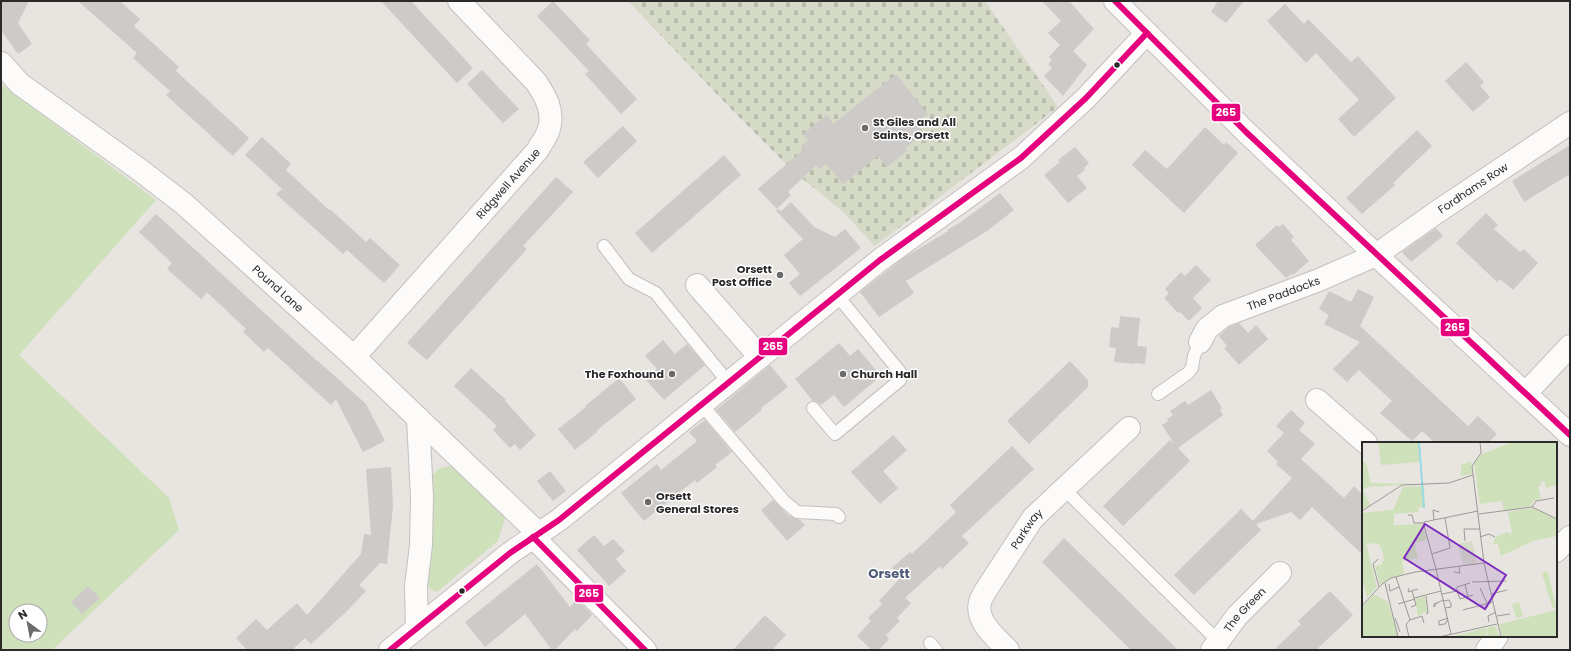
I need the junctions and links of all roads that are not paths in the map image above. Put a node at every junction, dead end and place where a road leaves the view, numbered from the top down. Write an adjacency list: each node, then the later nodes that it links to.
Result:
1 (459, 1): 13 (street, Ridgwell Avenue)
2 (1115, 1): 3 (street)
3 (1147, 33): 7 (street); 9 (street)
4 (1, 63): 13 (street, Pound Lane)
5 (1570, 123): 7 (street, Fordhams Row)
6 (604, 246): 14 (lane)
7 (1376, 255): 10 (street, The Paddocks); 15 (street)
8 (697, 284): 12 (street)
9 (836, 294): 12 (street); 19 (lane)
10 (1200, 342): 16 (lane)
11 (1570, 346): 15 (street)
12 (759, 356): 14 (street)
13 (354, 357): 20 (street, Pound Lane)
14 (728, 382): 18 (street)
15 (1526, 393): 22 (street)
16 (1158, 394)
17 (1317, 400): 23 (street)
18 (701, 404): 25 (lane); 26 (street)
19 (813, 408)
20 (418, 418): 26 (street, Pound Lane); 30 (street)
21 (1129, 428): 24 (street, Parkway)
22 (1570, 435)
23 (1365, 442)
24 (1064, 489): 32 (lane); 35 (street, Parkway)
25 (839, 517)
26 (536, 535): 30 (street); 34 (street, Pound Lane)
27 (1570, 536): 28 (street)
28 (1557, 550)
29 (1280, 573): 32 (street, The Green)
30 (417, 628): 33 (street)
31 (1496, 637): 36 (street)
32 (1215, 645)
33 (390, 650)
34 (645, 650)
35 (1008, 650)
36 (1487, 650)

